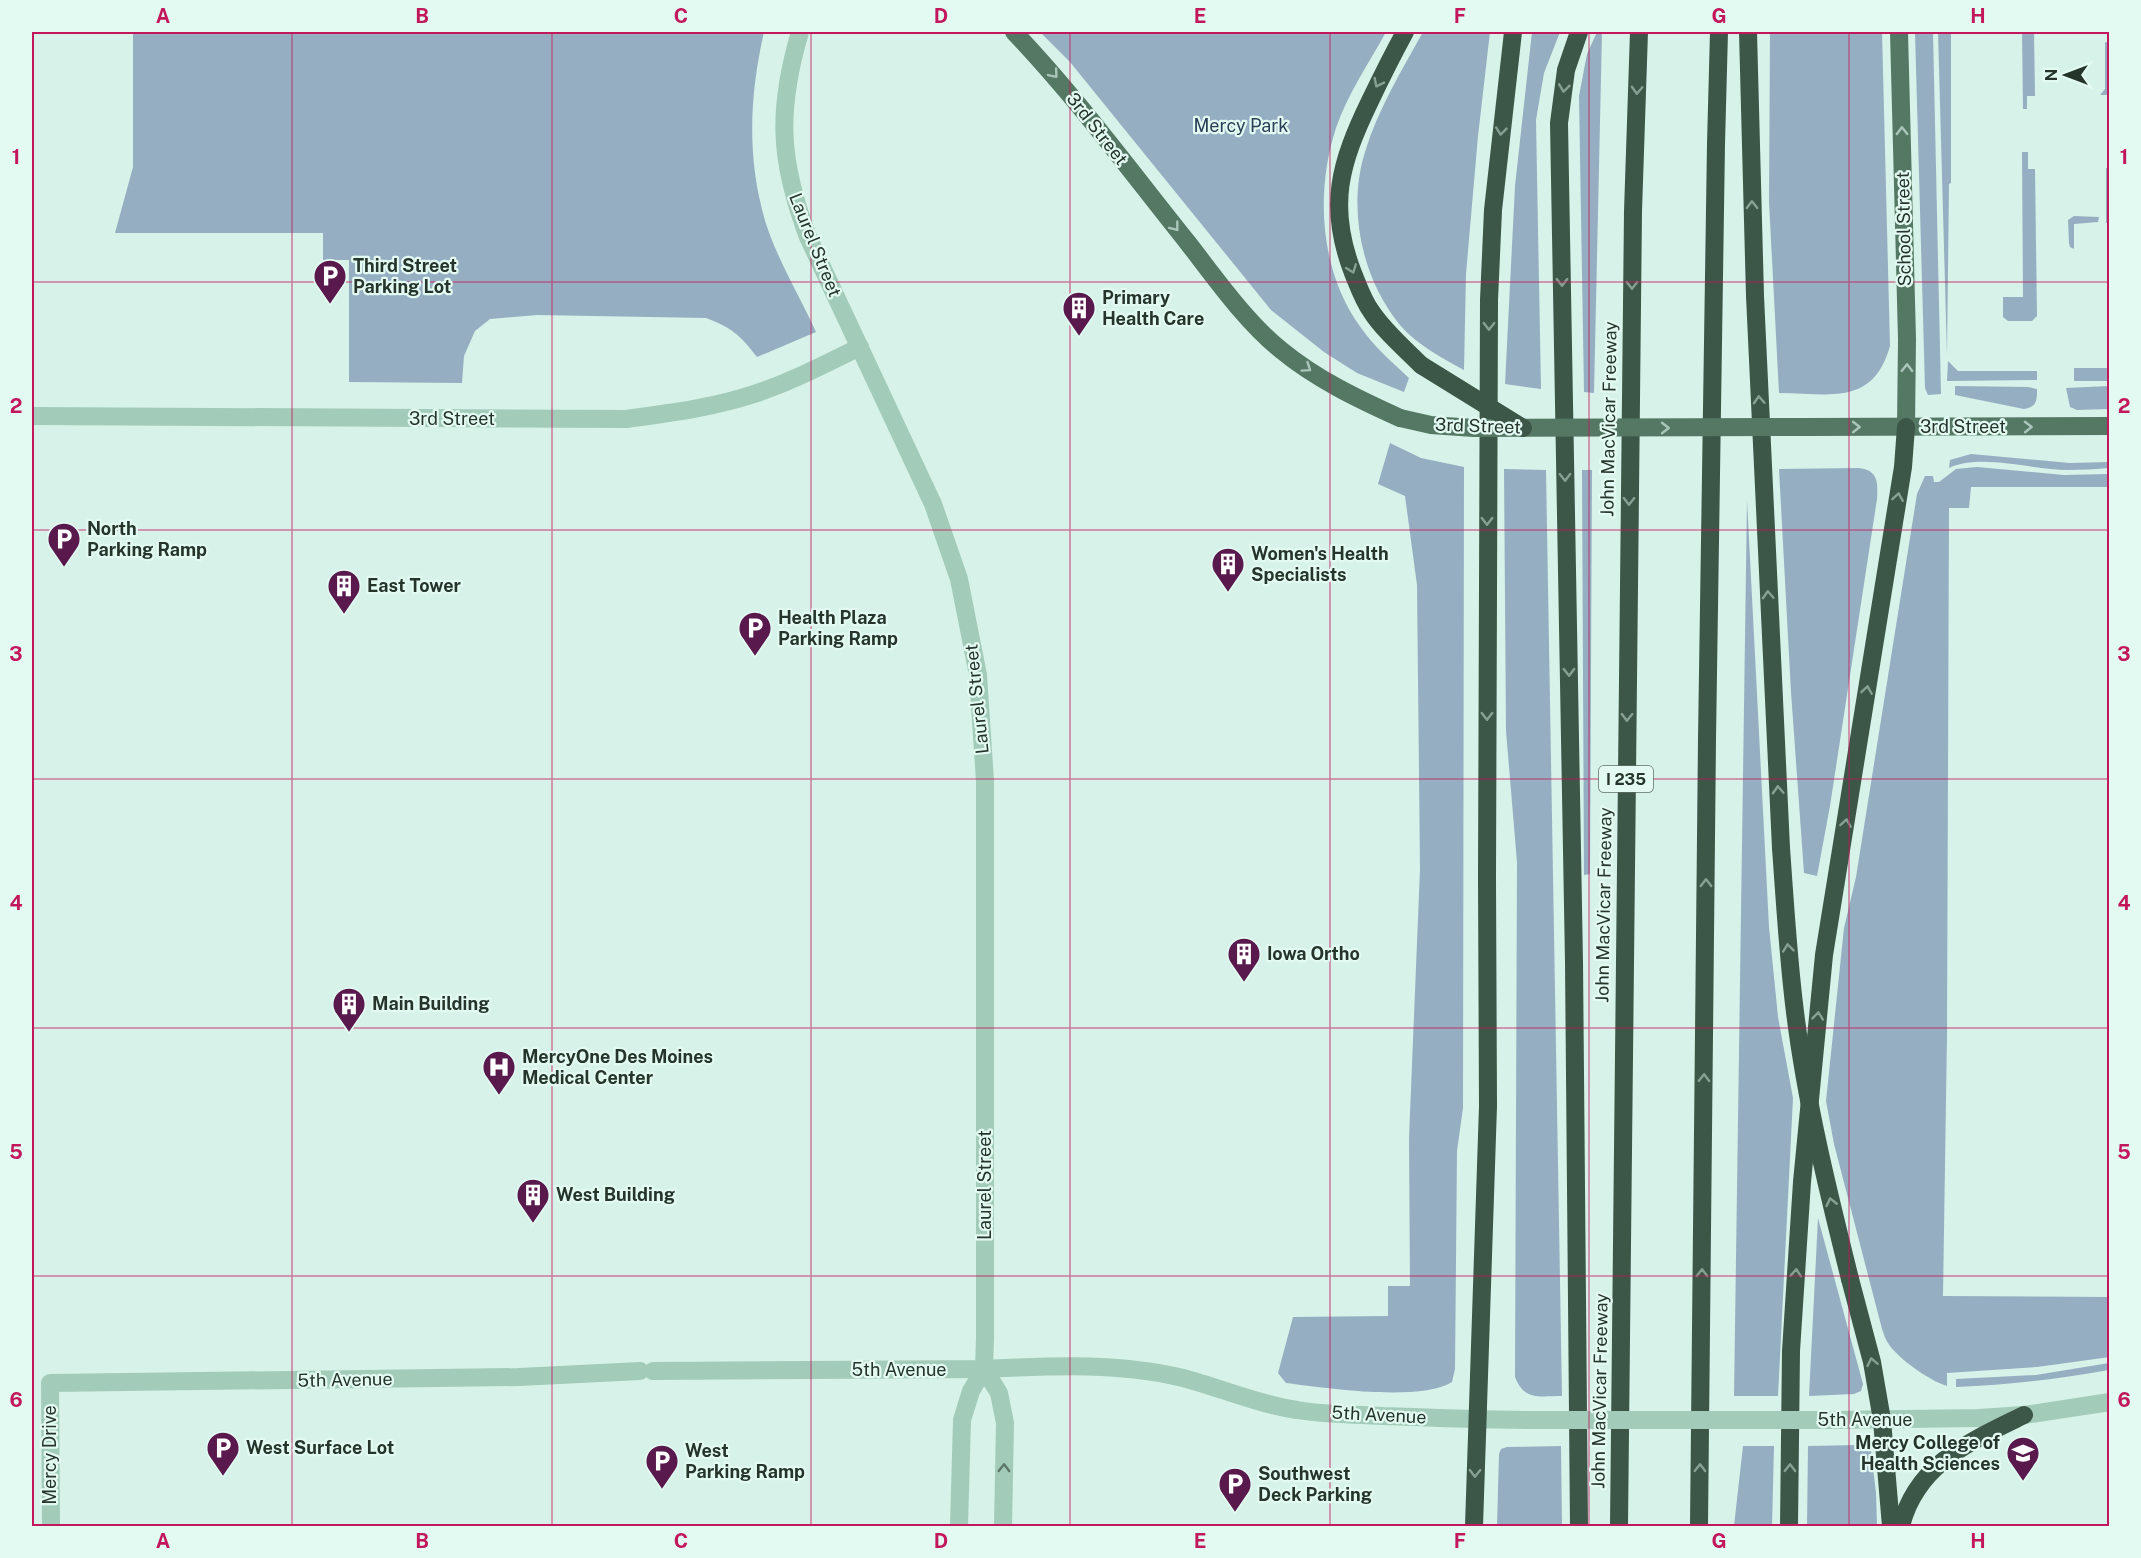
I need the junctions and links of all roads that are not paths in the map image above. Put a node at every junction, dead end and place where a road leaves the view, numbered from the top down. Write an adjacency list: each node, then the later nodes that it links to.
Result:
1 (800, 32): 10 (street, Laurel Street)
2 (1014, 32): 14 (main road, 3rd Street, one-way to 14, bridge)
3 (1405, 32): 14 (highway, one-way to 14, bridge)
4 (1513, 32): 19 (highway, one-way to 19)
5 (1579, 32): 25 (highway, one-way to 25)
6 (1639, 32): 26 (highway, John MacVicar Freeway / I 235, one-way to 26)
7 (1719, 32): 27 (highway, one-way to 7)
8 (1748, 32): 20 (highway, one-way to 8, bridge)
9 (1899, 32): 13 (main road, School Street, one-way to 9)
10 (860, 347): 11 (street, 3rd Street); 15 (street, Laurel Street)
11 (32, 416)
12 (2109, 426): 13 (main road, 3rd Street, one-way to 12)
13 (1906, 427): 14 (main road, 3rd Street, one-way to 13, bridge); 28 (highway, one-way to 13)
14 (1523, 428)
15 (984, 1370): 16 (street, 5th Avenue); 19 (street, 5th Avenue); 22 (street, Laurel Street); 23 (street, one-way to 15)
16 (50, 1383): 21 (street, Mercy Drive)
17 (2109, 1402): 18 (street, 5th Avenue)
18 (2024, 1415): 20 (street, 5th Avenue); 30 (highway)
19 (1476, 1420): 20 (street, 5th Avenue, bridge); 24 (highway, one-way to 24)
20 (1882, 1420): 29 (highway)
21 (51, 1527)
22 (959, 1527)
23 (1003, 1527)
24 (1474, 1527)
25 (1579, 1527)
26 (1619, 1527)
27 (1699, 1527)
28 (1789, 1527)
29 (1891, 1527)
30 (1901, 1527)

